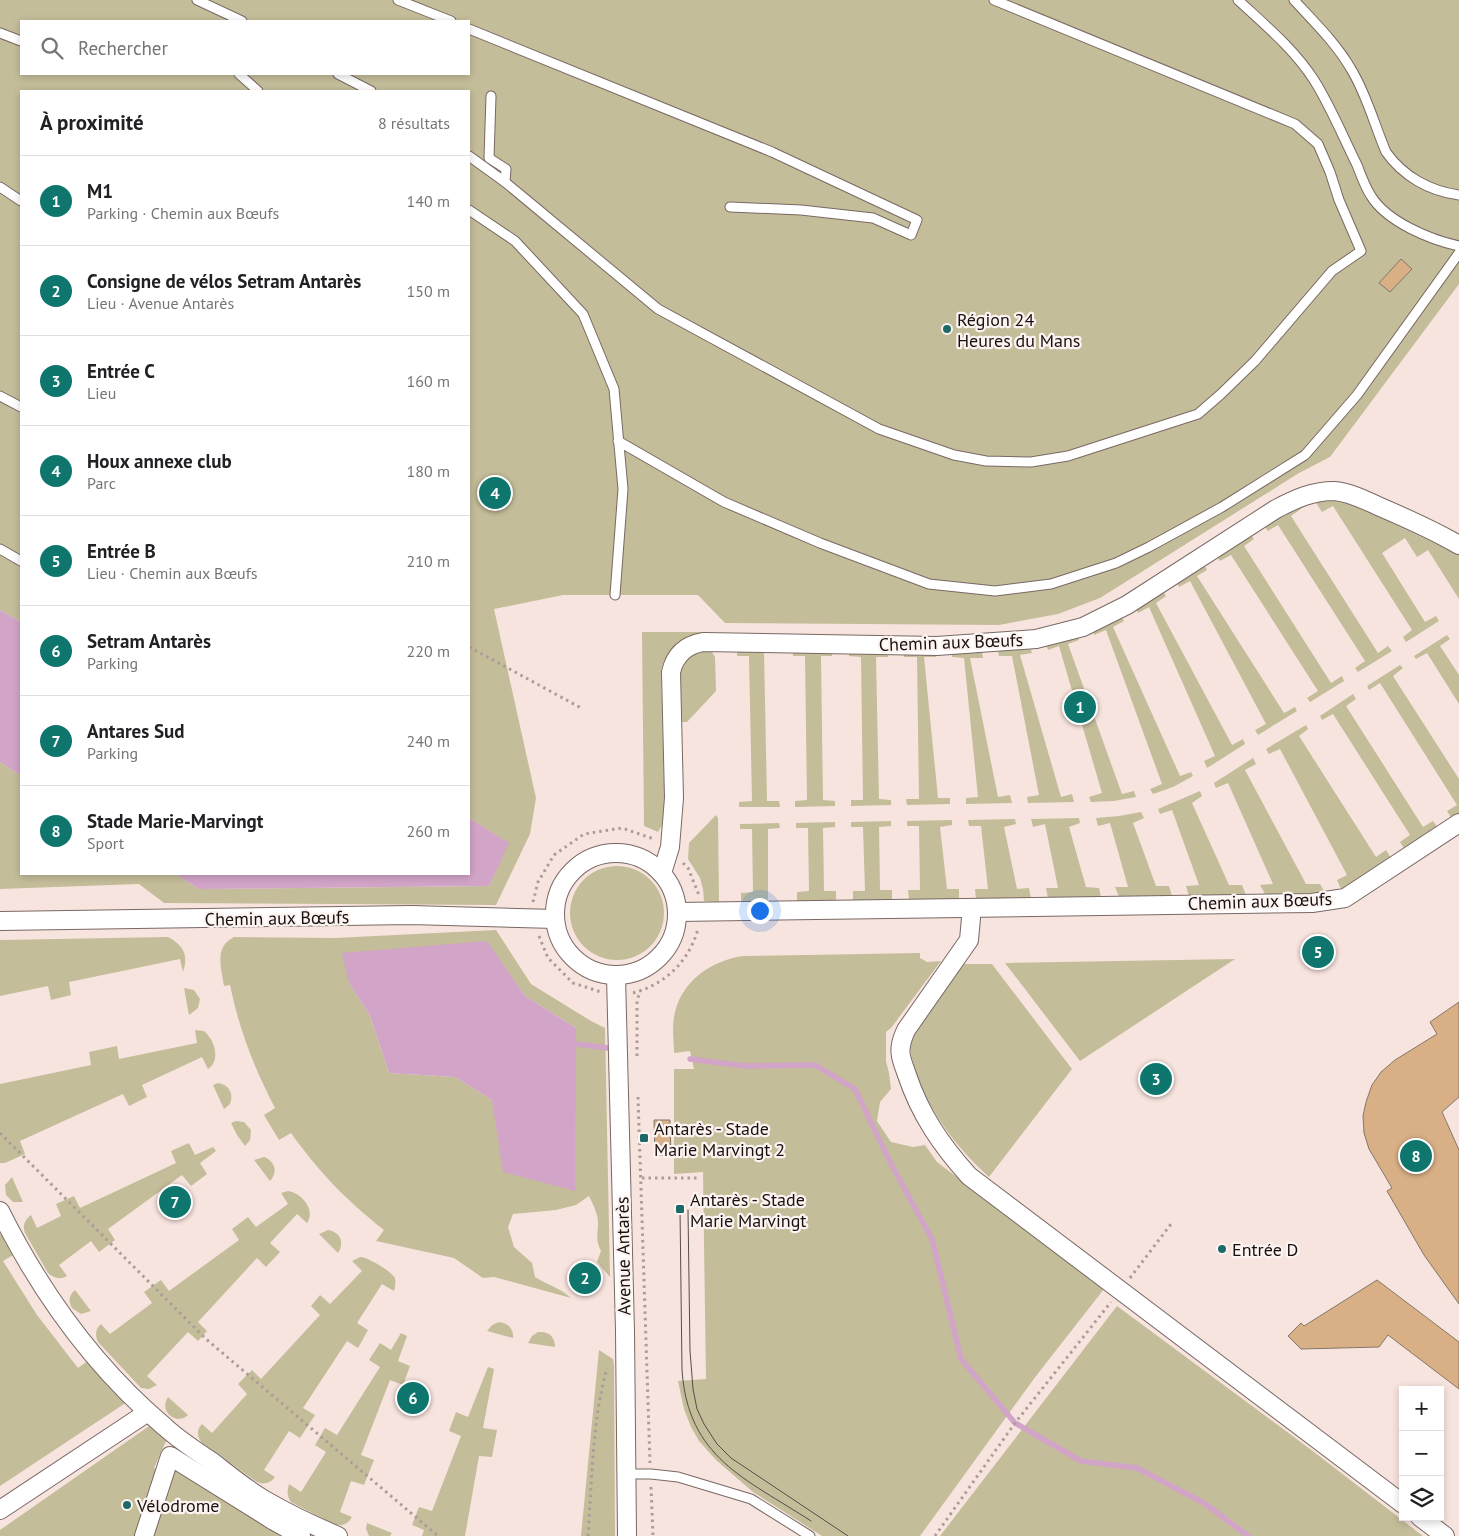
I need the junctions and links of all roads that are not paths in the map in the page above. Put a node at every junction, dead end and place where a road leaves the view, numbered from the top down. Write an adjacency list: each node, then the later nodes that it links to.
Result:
1 (197, 0): 6 (lane)
2 (398, 0): 7 (lane)
3 (994, 0): 17 (lane)
4 (1238, 0): 23 (lane)
5 (1294, 0): 19 (lane)
6 (240, 20)
7 (448, 20)
8 (470, 28): 21 (lane)
9 (0, 33): 10 (lane)
10 (20, 41)
11 (240, 75): 13 (lane)
12 (340, 75): 14 (lane)
13 (257, 90)
14 (369, 90)
15 (491, 96): 17 (lane)
16 (470, 157): 17 (lane)
17 (505, 182)
18 (0, 187): 20 (lane)
19 (1459, 195)
20 (20, 200)
21 (730, 207)
22 (470, 211): 27 (lane)
23 (1459, 246)
24 (1459, 253): 27 (lane)
25 (0, 396): 26 (lane)
26 (20, 406)
27 (618, 441): 31 (lane)
28 (1459, 545): 33 (street, Chemin aux Bœufs)
29 (0, 549): 30 (lane)
30 (20, 560)
31 (615, 595)
32 (1459, 823): 34 (street, Chemin aux Bœufs)
33 (662, 873): 35 (street); 36 (street)
34 (971, 908): 35 (street, Chemin aux Bœufs); 42 (street)
35 (678, 912): 38 (street)
36 (555, 919): 37 (street, Chemin aux Bœufs); 38 (street)
37 (0, 921)
38 (616, 976): 41 (street, Avenue Antarès)
39 (0, 1211): 40 (street)
40 (148, 1412): 43 (street); 47 (street)
41 (626, 1474): 48 (street, Avenue Antarès); 49 (lane)
42 (1399, 1501)
43 (0, 1510)
44 (1425, 1521): 50 (street)
45 (144, 1536): 46 (street)
46 (301, 1536)
47 (338, 1536)
48 (627, 1536)
49 (810, 1536)
50 (1445, 1536)

